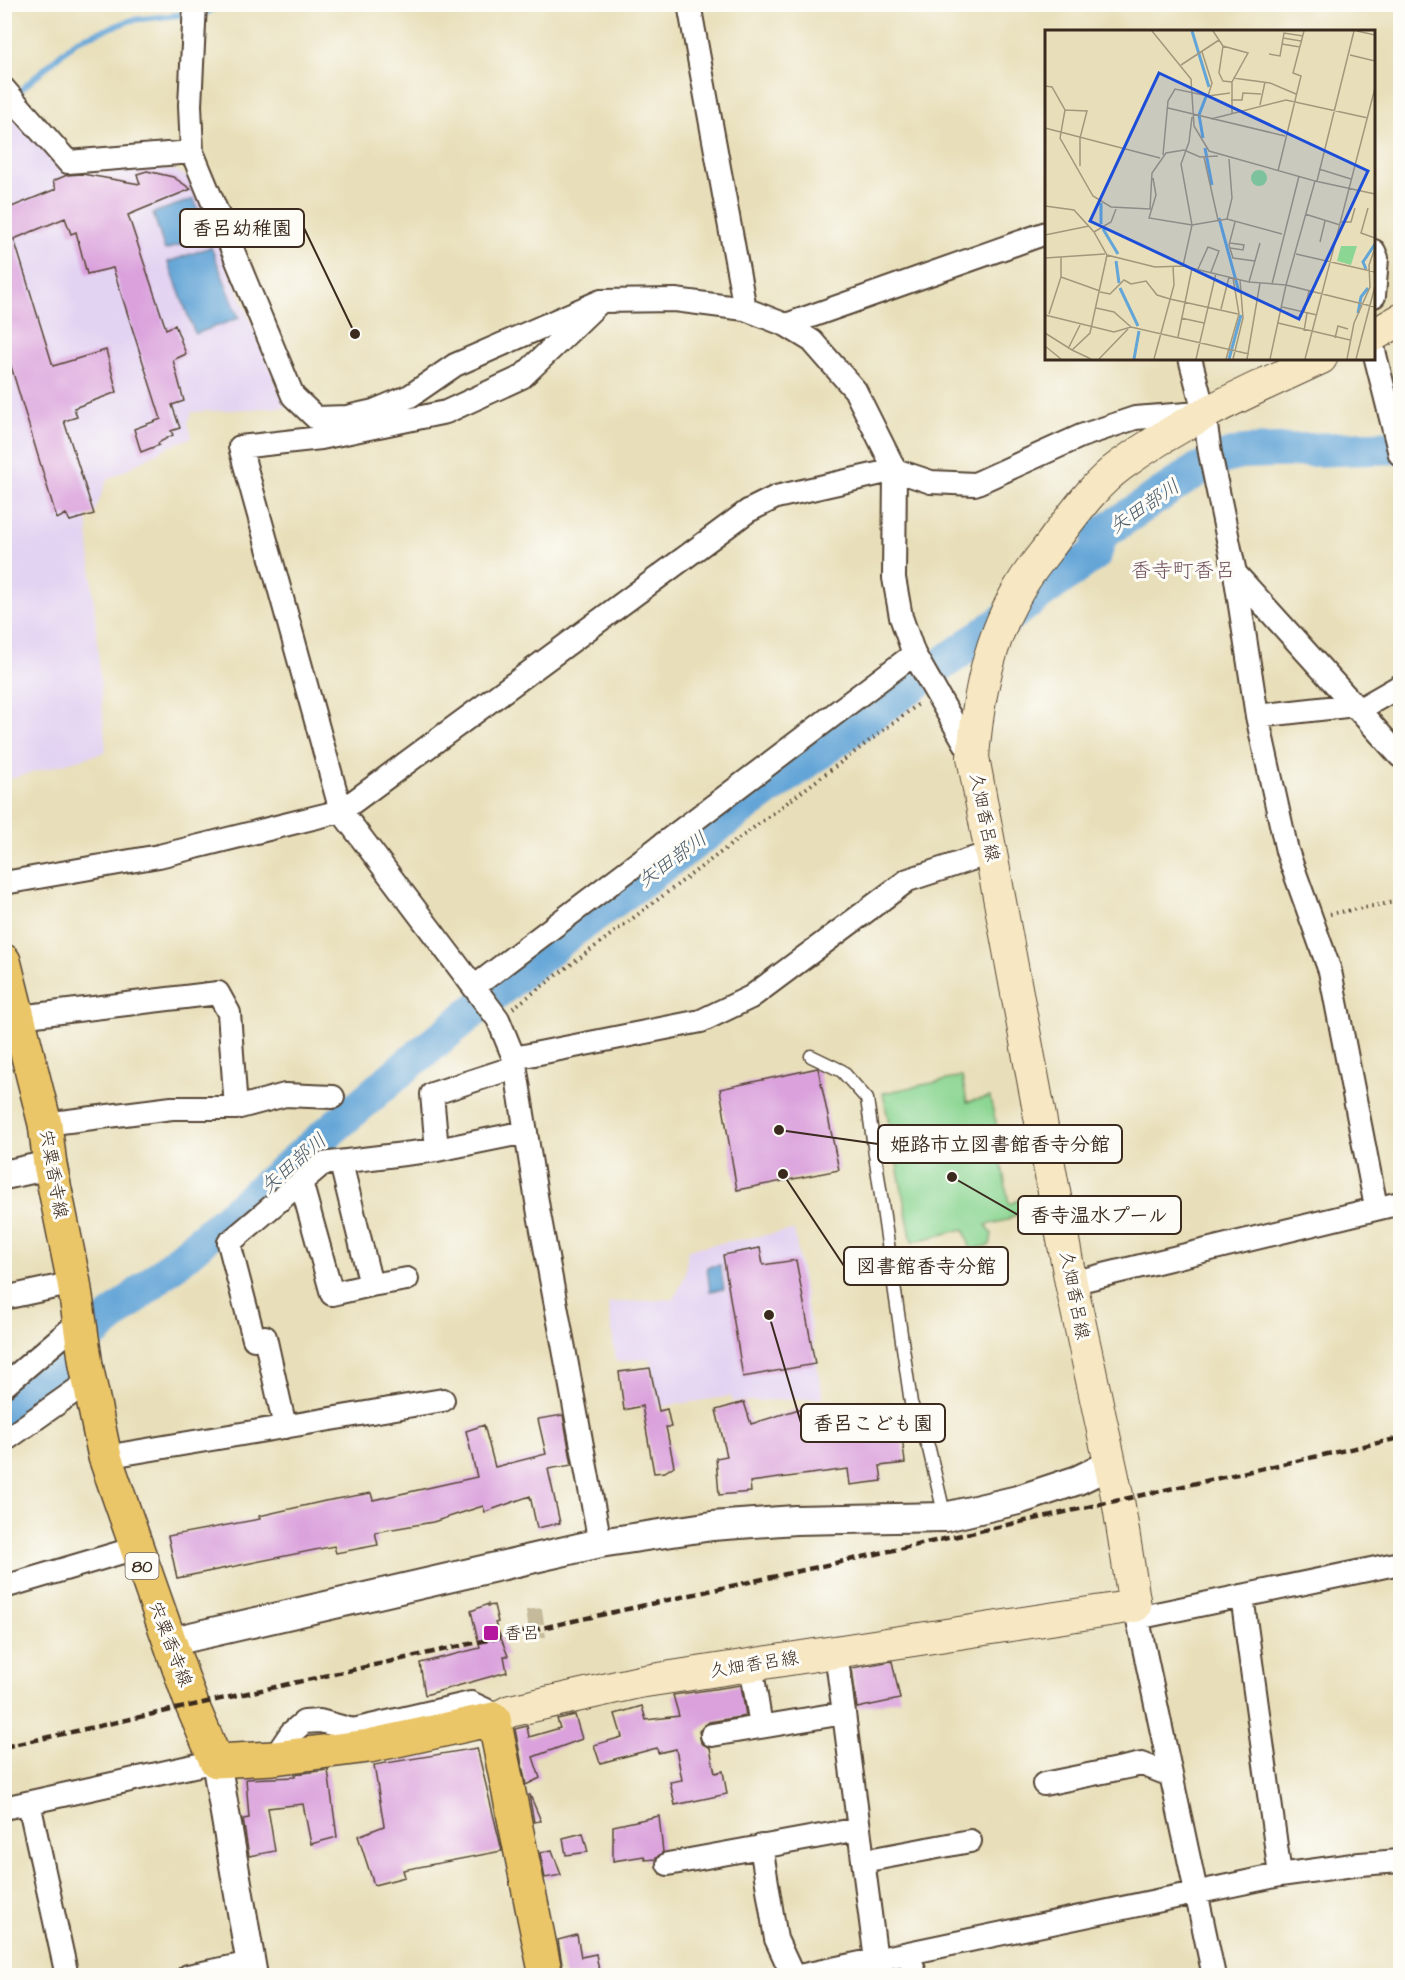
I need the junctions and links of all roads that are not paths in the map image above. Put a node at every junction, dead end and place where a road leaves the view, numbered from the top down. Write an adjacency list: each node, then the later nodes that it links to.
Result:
1 (689, 4): 9 (street)
2 (195, 11): 4 (street)
3 (10, 96): 4 (street)
4 (192, 152): 17 (street)
5 (1045, 234): 11 (street)
6 (1375, 253): 7 (street)
7 (1375, 283)
8 (601, 301): 9 (street); 17 (street); 19 (street)
9 (745, 309): 11 (street)
10 (1401, 320): 12 (main road)
11 (786, 325): 20 (street)
12 (1375, 333)
13 (1375, 355): 18 (street)
14 (1191, 360): 16 (street)
15 (1318, 360): 16 (main road, 久畑香呂線)
16 (1204, 412): 20 (street); 21 (street); 27 (main road, 久畑香呂線)
17 (316, 418): 19 (street)
18 (1398, 446)
19 (240, 447): 28 (street)
20 (895, 470): 22 (street); 28 (street)
21 (1235, 573): 24 (street); 25 (street)
22 (914, 654): 27 (street); 32 (street)
23 (1401, 686): 24 (street)
24 (1357, 707): 25 (street); 26 (street)
25 (1257, 716): 46 (street)
26 (1401, 756)
27 (973, 758): 29 (main road, 久畑香呂線)
28 (341, 811): 30 (street); 32 (street)
29 (993, 852): 35 (street); 48 (main road, 久畑香呂線)
30 (4, 884)
31 (5, 962): 33 (main road, 宍粟香寺線 / 80)
32 (474, 987): 35 (street)
33 (20, 1017): 37 (street); 38 (main road, 宍粟香寺線 / 80)
34 (811, 1056): 60 (lane)
35 (515, 1063): 39 (street); 40 (street)
36 (333, 1097): 37 (street)
37 (236, 1108): 38 (street)
38 (45, 1124): 42 (main road, 宍粟香寺線 / 80)
39 (526, 1132): 40 (street); 61 (street)
40 (437, 1150): 41 (street)
41 (341, 1163): 44 (street); 50 (street)
42 (50, 1165): 43 (street); 49 (main road, 宍粟香寺線 / 80)
43 (4, 1175)
44 (301, 1182): 50 (street); 56 (street)
45 (1401, 1203): 46 (street)
46 (1376, 1207): 48 (street)
47 (407, 1279): 50 (street)
48 (1071, 1282): 59 (main road, 久畑香呂線)
49 (74, 1283): 51 (street); 52 (main road, 宍粟香寺線 / 80)
50 (371, 1285)
51 (4, 1298)
52 (80, 1321): 53 (main road, 宍粟香寺線 / 80); 54 (street)
53 (87, 1373): 57 (street); 58 (main road, 宍粟香寺線 / 80)
54 (4, 1386)
55 (443, 1400): 56 (street)
56 (285, 1427): 58 (street)
57 (4, 1441)
58 (105, 1457): 62 (main road, 宍粟香寺線 / 80)
59 (1109, 1465): 60 (street); 66 (main road, 久畑香呂線)
60 (945, 1517): 61 (street)
61 (600, 1543): 67 (street)
62 (136, 1548): 64 (street); 67 (main road, 宍粟香寺線 / 80)
63 (1401, 1563): 65 (street)
64 (4, 1587)
65 (1242, 1596): 66 (street); 85 (street)
66 (1136, 1612): 68 (main road, 久畑香呂線); 75 (street)
67 (169, 1642): 74 (main road, 宍粟香寺線 / 80)
68 (836, 1652): 69 (main road, 久畑香呂線); 70 (street)
69 (751, 1665): 71 (main road, 久畑香呂線); 72 (street)
70 (844, 1713): 72 (street); 79 (street)
71 (494, 1719): 74 (main road); 92 (main road)
72 (761, 1726): 73 (street)
73 (712, 1734)
74 (216, 1761): 77 (street); 89 (street)
75 (1170, 1775): 76 (street); 86 (street)
76 (1044, 1784)
77 (29, 1803): 78 (street); 90 (street)
78 (4, 1808)
79 (859, 1829): 81 (street); 82 (street)
80 (970, 1841): 82 (street)
81 (761, 1846): 84 (street); 93 (street)
82 (863, 1860): 88 (street)
83 (1401, 1861): 85 (street)
84 (668, 1864)
85 (1280, 1875): 86 (street)
86 (1195, 1894): 87 (street); 96 (street)
87 (908, 1953): 88 (street); 95 (street)
88 (876, 1960): 94 (street)
89 (252, 1969): 91 (street)
90 (67, 1976)
91 (188, 1976)
92 (546, 1976)
93 (793, 1976)
94 (799, 1976)
95 (916, 1976)
96 (1214, 1976)

